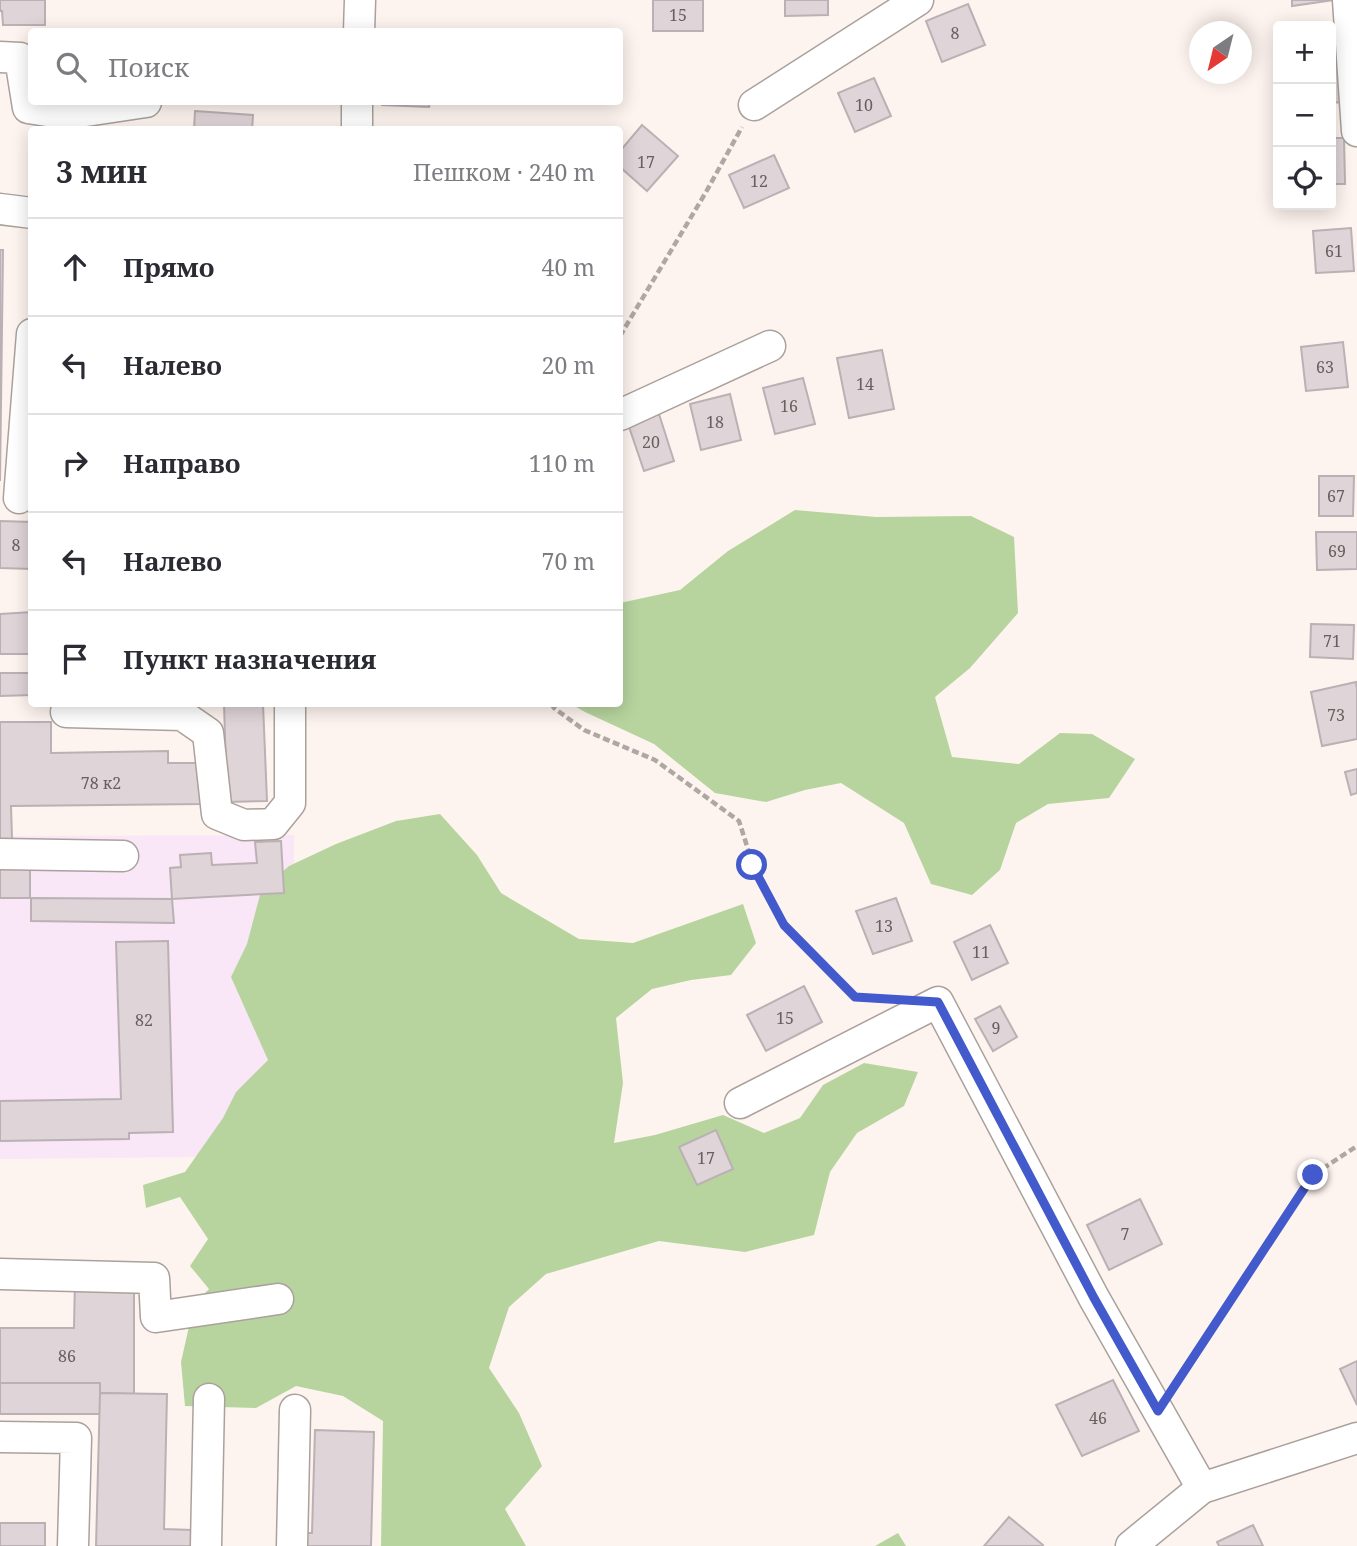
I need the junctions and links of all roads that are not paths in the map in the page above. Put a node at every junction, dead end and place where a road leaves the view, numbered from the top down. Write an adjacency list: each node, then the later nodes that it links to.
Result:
1 (360, 0): 4 (street)
2 (918, 0): 8 (street)
3 (1348, 0): 11 (street)
4 (359, 28)
5 (0, 57): 9 (street)
6 (134, 105): 9 (street)
7 (358, 105): 10 (street)
8 (754, 105)
9 (66, 122)
10 (357, 126)
11 (1357, 131)
12 (0, 209): 13 (street)
13 (28, 212)
14 (770, 346): 16 (street)
15 (28, 378): 17 (street)
16 (623, 414)
17 (17, 498)
18 (290, 707): 19 (street)
19 (66, 712)
20 (0, 854): 21 (street)
21 (123, 856)
22 (740, 1103): 29 (street)
23 (0, 1274): 24 (street)
24 (278, 1299)
25 (209, 1399): 31 (street)
26 (295, 1410): 32 (street)
27 (0, 1437): 30 (street)
28 (1357, 1438): 29 (street)
29 (1202, 1488): 33 (street)
30 (73, 1546)
31 (206, 1546)
32 (292, 1546)
33 (1131, 1546)

